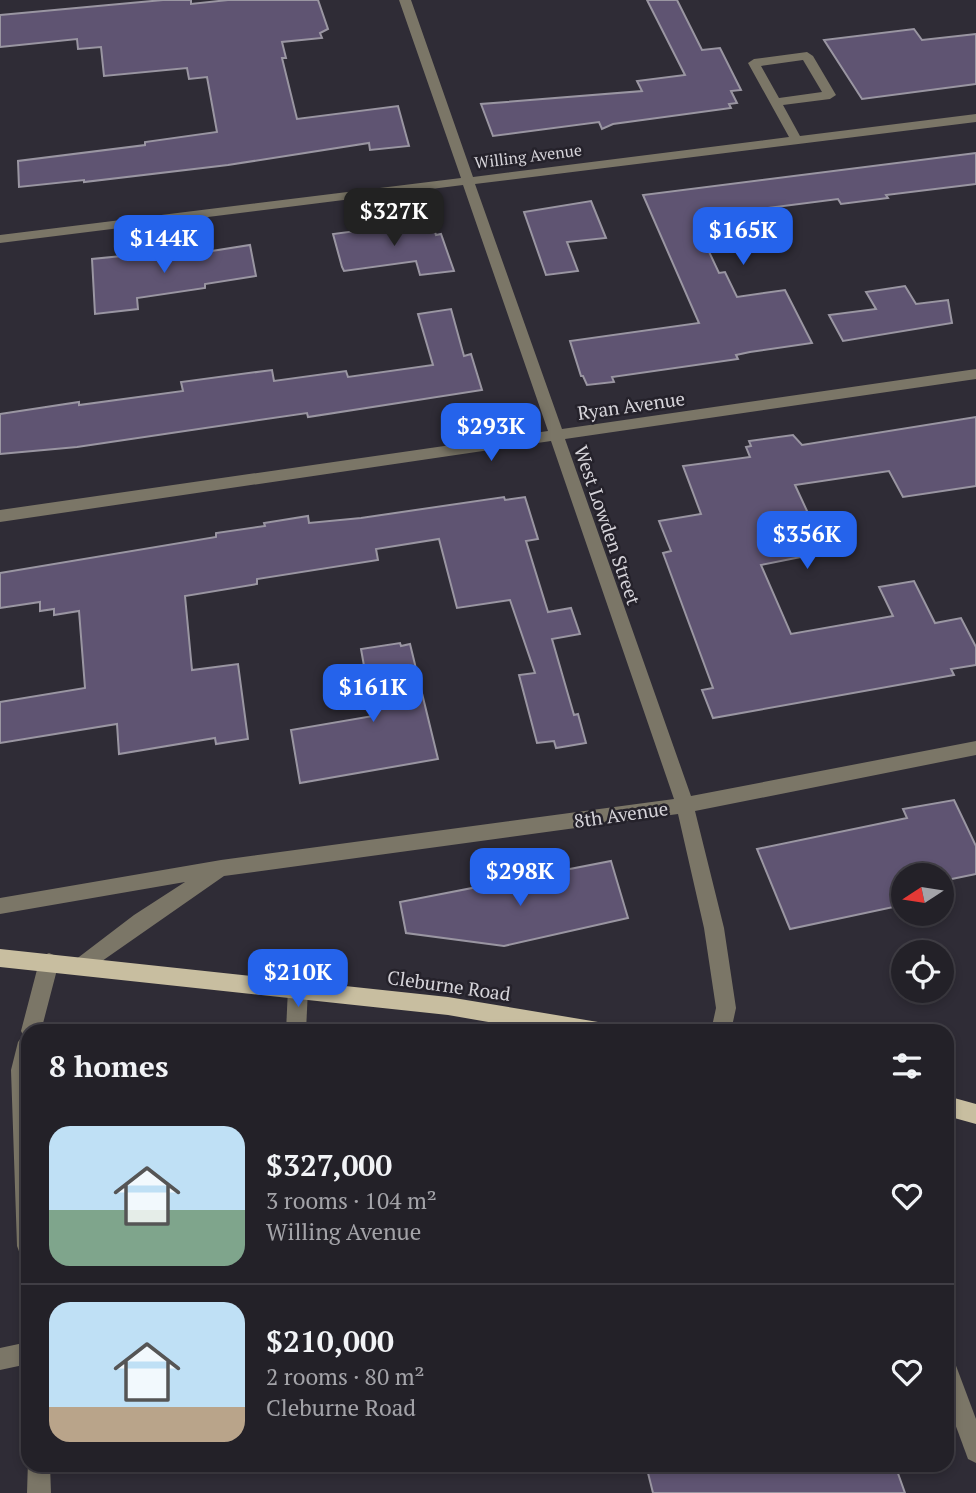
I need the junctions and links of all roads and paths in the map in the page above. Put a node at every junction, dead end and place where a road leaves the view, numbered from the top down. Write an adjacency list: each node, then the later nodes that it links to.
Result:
1 (405, 0): 5 (street, West Lowden Street)
2 (776, 102): 2 (street); 4 (street)
3 (976, 118): 4 (street, Willing Avenue)
4 (797, 141): 5 (street, Willing Avenue)
5 (468, 181): 6 (street, Willing Avenue); 8 (street, West Lowden Street)
6 (0, 239)
7 (976, 374): 8 (street, Ryan Avenue)
8 (556, 435): 9 (street, Ryan Avenue); 11 (street, West Lowden Street)
9 (0, 516)
10 (976, 748): 11 (street, 8th Avenue)
11 (685, 805): 12 (street, 8th Avenue); 21 (street, West Lowden Street)
12 (221, 868): 13 (street, 8th Avenue); 16 (street, 8th Avenue)
13 (0, 906)
14 (0, 958): 15 (main road, Cleburne Road)
15 (49, 962): 16 (main road, Cleburne Road); 18 (street)
16 (82, 966): 17 (main road, Cleburne Road)
17 (298, 989): 19 (street); 20 (main road, Cleburne Road)
18 (33, 1024)
19 (296, 1024)
20 (556, 1024)
21 (723, 1024)
22 (954, 1108): 23 (main road)
23 (976, 1114)
24 (21, 1354): 25 (street)
25 (0, 1359)
26 (954, 1390): 27 (street)
27 (976, 1451)
28 (38, 1472): 29 (street)
29 (39, 1493)

